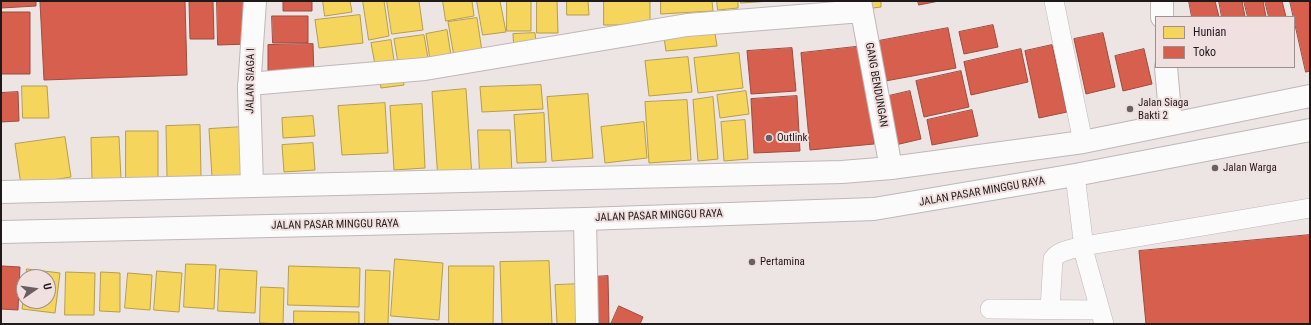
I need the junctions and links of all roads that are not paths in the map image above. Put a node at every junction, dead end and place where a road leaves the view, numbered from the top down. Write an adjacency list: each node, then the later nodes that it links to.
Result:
1 (255, 1): 7 (main road, JALAN SIAGA I)
2 (1162, 1): 5 (main road)
3 (862, 9): 7 (main road); 12 (main road, GANG BENDUNGAN)
4 (1056, 10): 11 (lane)
5 (1162, 16)
6 (1166, 68): 9 (main road)
7 (249, 86): 14 (main road, JALAN SIAGA I)
8 (1310, 96): 9 (main road)
9 (1171, 124): 11 (main road)
10 (1310, 130): 13 (main road, JALAN PASAR MINGGU RAYA)
11 (1082, 142): 12 (main road)
12 (891, 168): 14 (main road)
13 (1075, 176): 17 (main road, JALAN PASAR MINGGU RAYA); 19 (lane)
14 (252, 185): 15 (main road)
15 (1, 192)
16 (1310, 208): 19 (lane)
17 (584, 219): 18 (main road, JALAN PASAR MINGGU RAYA); 23 (main road)
18 (1, 232)
19 (1084, 246): 21 (lane); 22 (lane)
20 (990, 309): 21 (lane)
21 (1050, 309): 22 (lane)
22 (1102, 317)
23 (587, 323)

